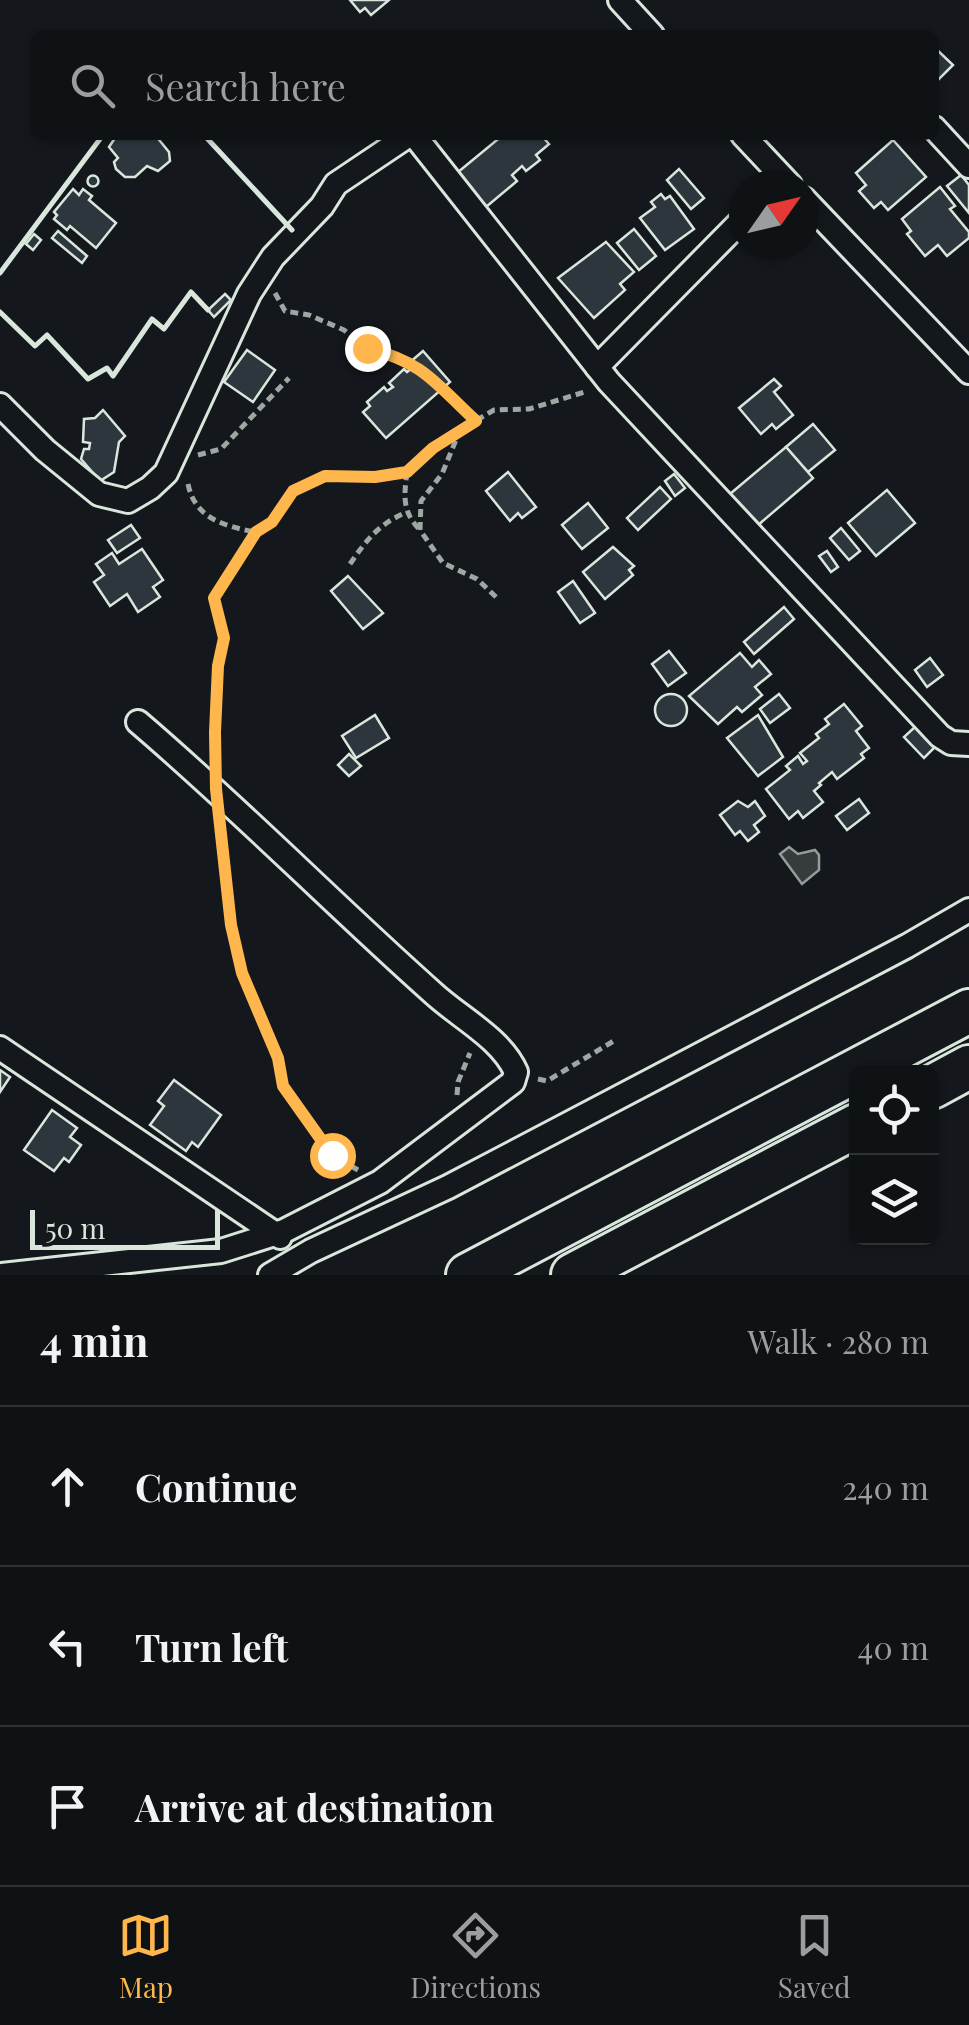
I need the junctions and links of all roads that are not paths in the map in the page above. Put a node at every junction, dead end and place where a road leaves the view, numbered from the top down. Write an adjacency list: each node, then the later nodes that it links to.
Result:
1 (620, 0): 2 (street)
2 (647, 30)
3 (939, 133): 7 (street)
4 (404, 140): 13 (street)
5 (416, 140): 12 (street)
6 (747, 140): 8 (street)
7 (969, 166)
8 (772, 170)
9 (819, 215): 11 (street)
10 (729, 235): 12 (street)
11 (969, 372)
12 (603, 374): 15 (street)
13 (0, 404)
14 (138, 722): 22 (street)
15 (969, 744)
16 (969, 910): 23 (street)
17 (969, 1011): 26 (highway)
18 (0, 1048): 22 (street)
19 (969, 1067): 20 (highway)
20 (939, 1083)
21 (849, 1130): 27 (highway)
22 (274, 1234): 23 (street); 24 (street)
23 (311, 1251): 25 (street)
24 (2, 1275)
25 (270, 1275)
26 (468, 1275)
27 (573, 1275)

